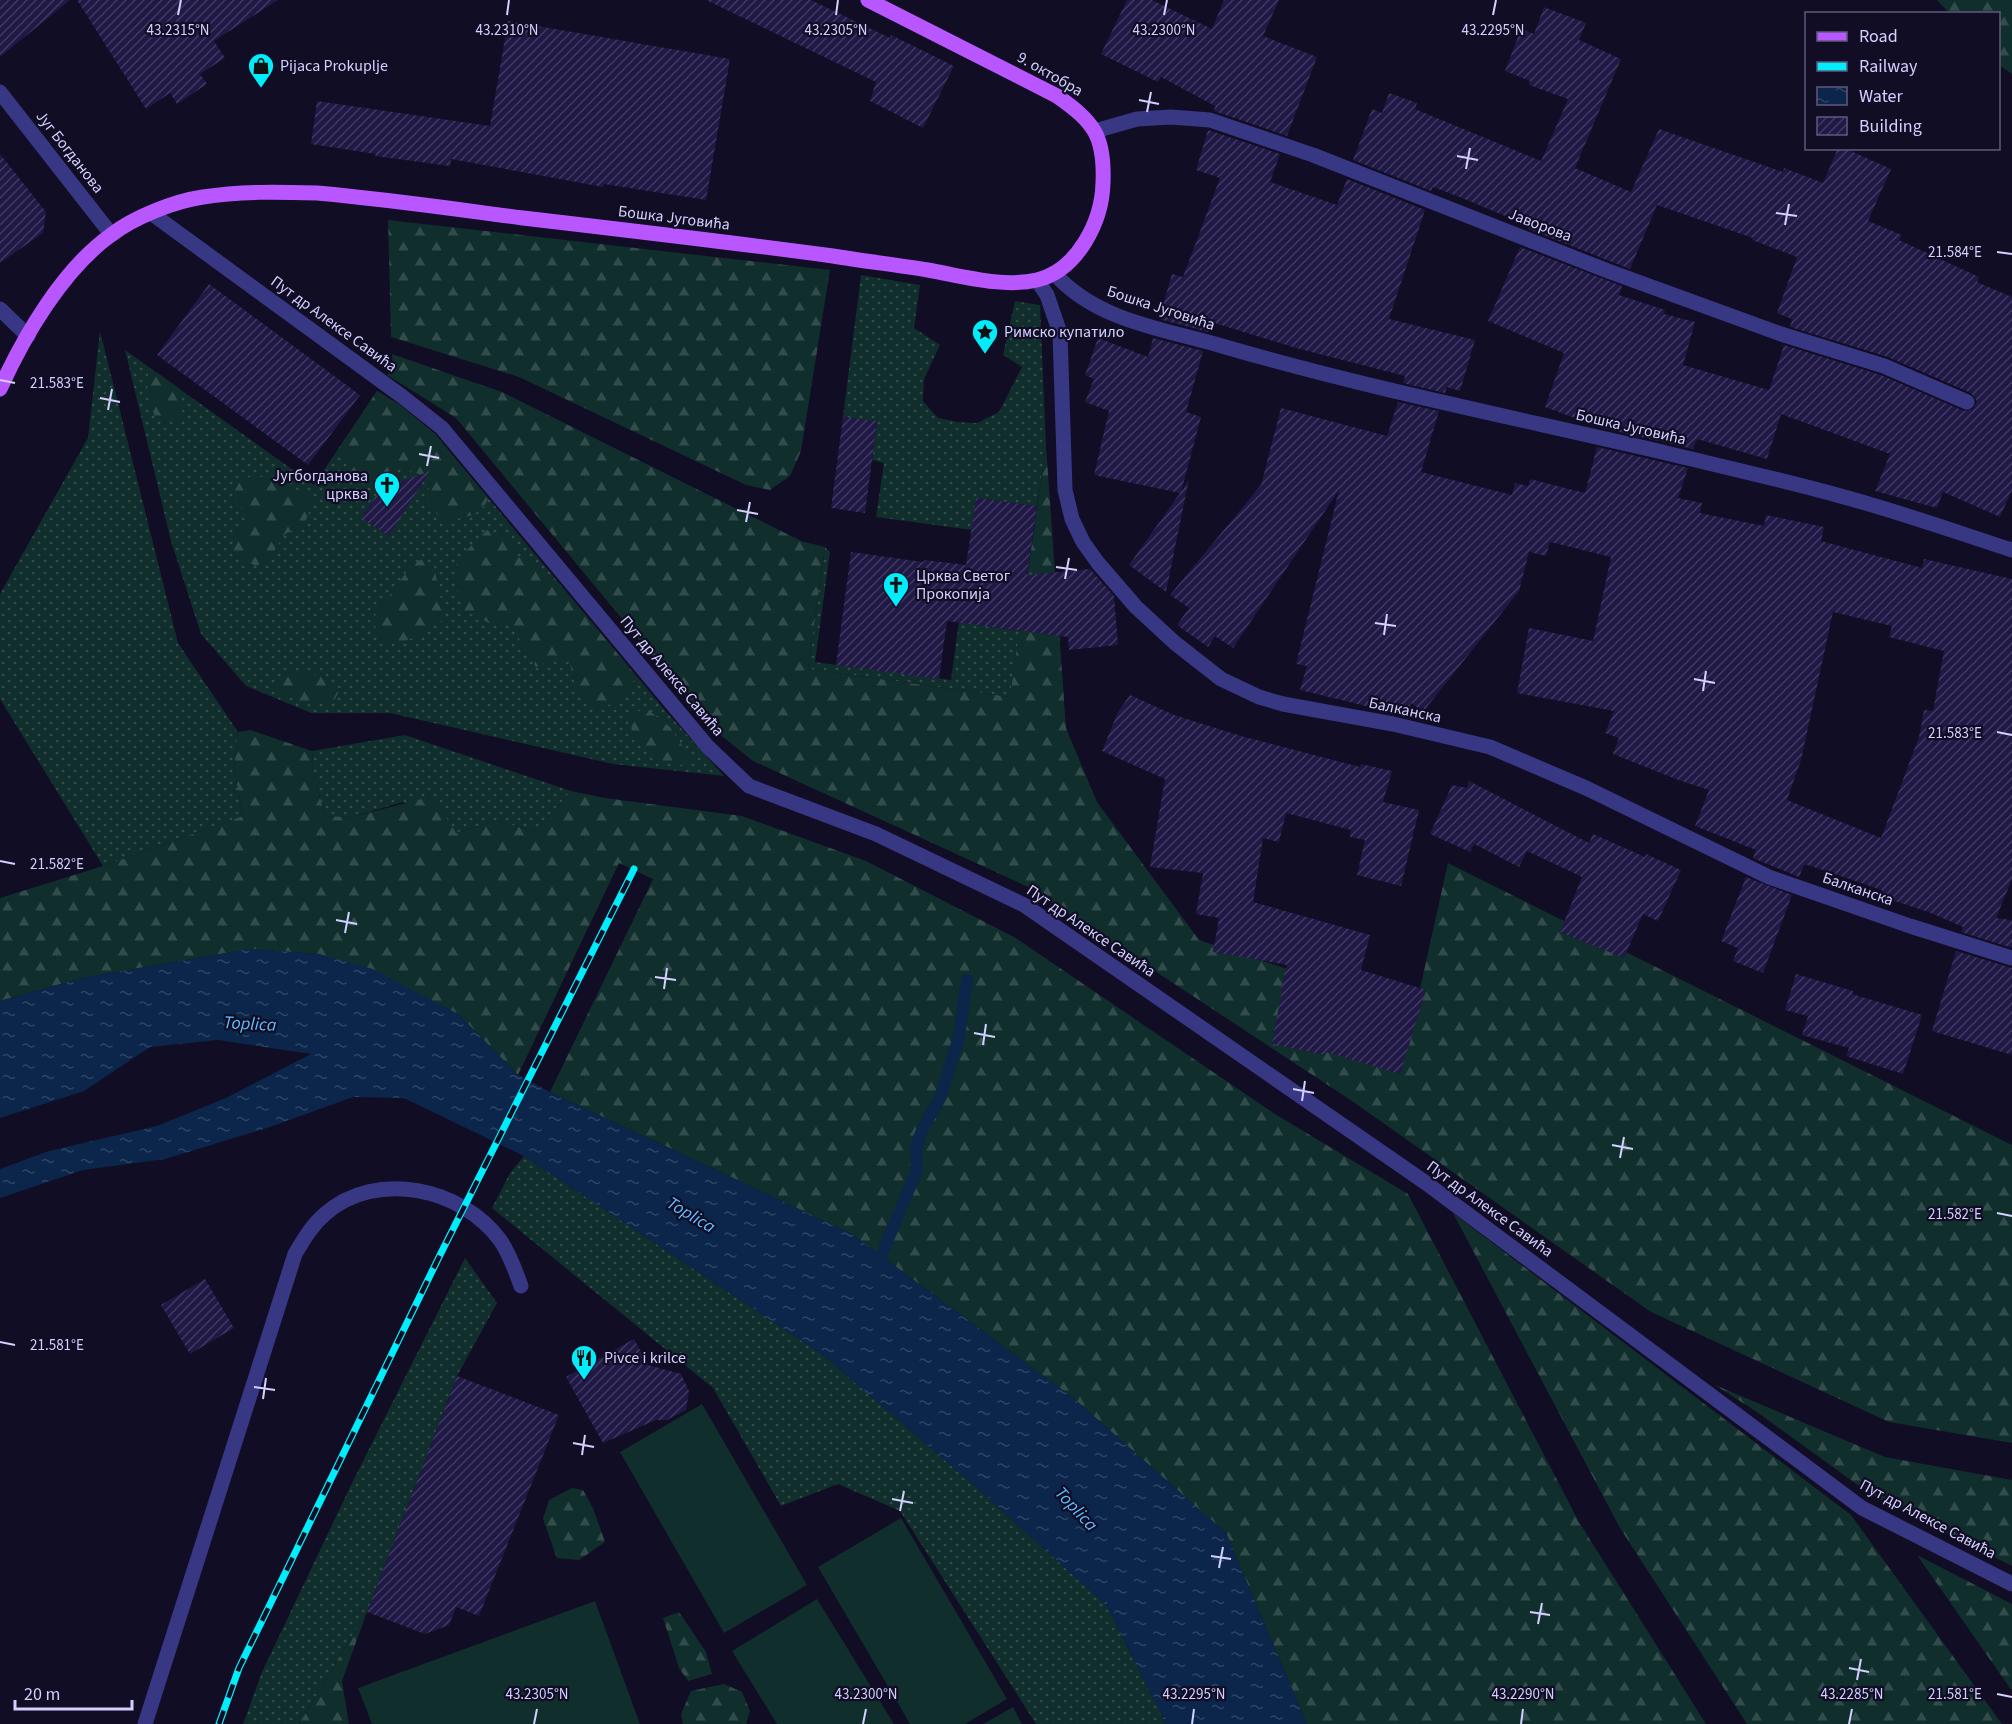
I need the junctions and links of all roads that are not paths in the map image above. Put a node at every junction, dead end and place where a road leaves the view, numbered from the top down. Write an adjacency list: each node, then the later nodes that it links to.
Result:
1 (868, 0): 3 (main road, 9. октобра)
2 (0, 92): 5 (street, Југ Богданова)
3 (1095, 130): 6 (main road, 9. октобра); 11 (street, Јаворова)
4 (152, 213): 5 (main road, Бошка Југовића); 7 (main road, Бошка Југовића); 15 (street, Пут др Алексе Савића)
5 (111, 234): 9 (main road, Бошка Југовића)
6 (1054, 273): 7 (main road, Бошка Југовића); 12 (street, Бошка Југовића)
7 (1037, 279): 13 (street, Балканска)
8 (0, 309): 9 (street)
9 (28, 336): 10 (main road, Бошка Југовића)
10 (0, 389)
11 (1967, 402)
12 (2012, 550)
13 (2012, 958)
14 (521, 1286): 16 (street)
15 (2012, 1584)
16 (145, 1724)

